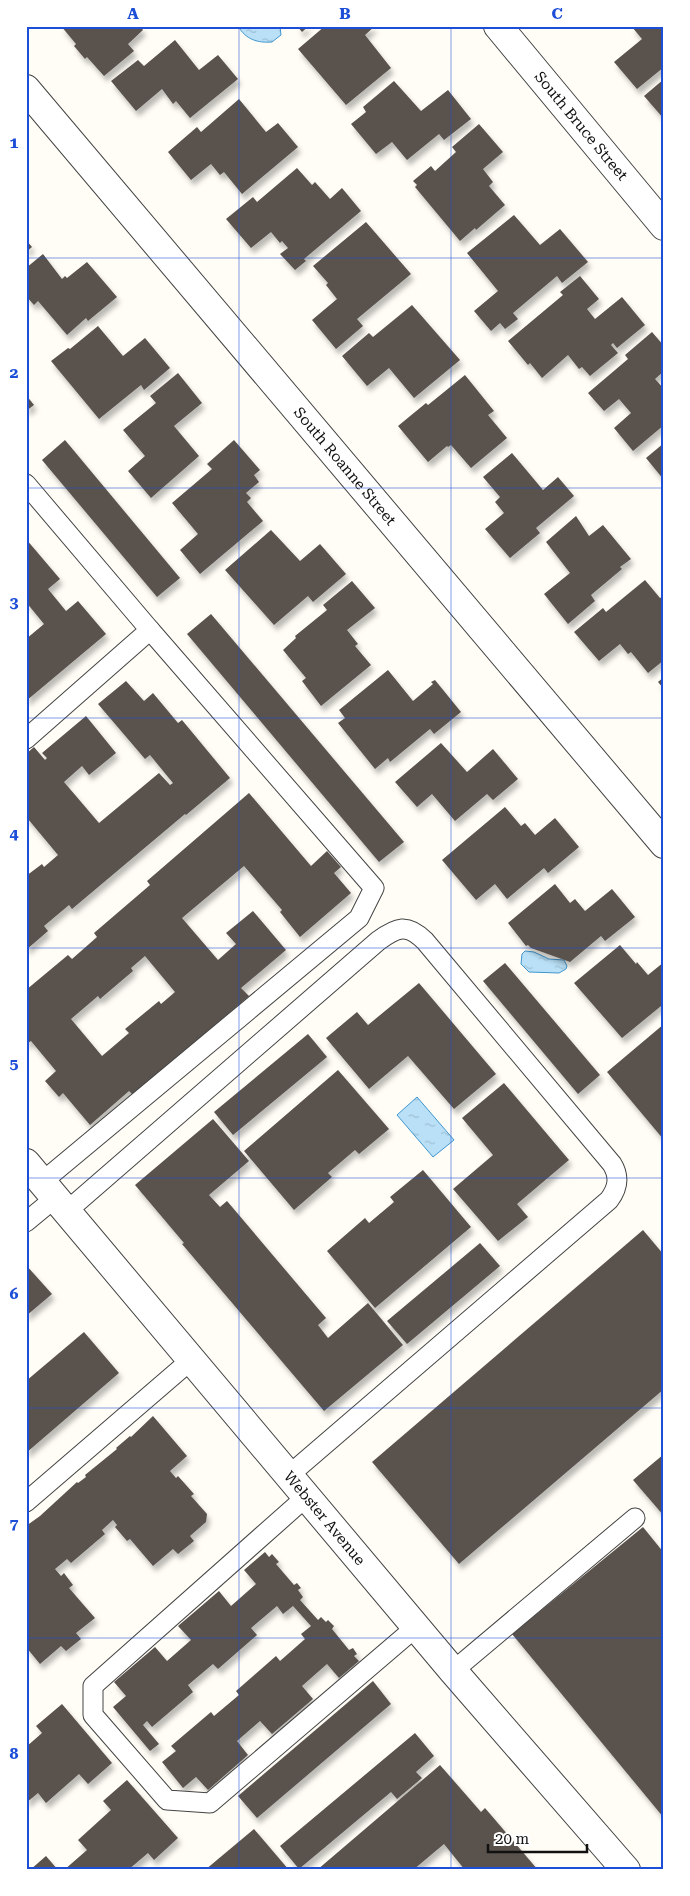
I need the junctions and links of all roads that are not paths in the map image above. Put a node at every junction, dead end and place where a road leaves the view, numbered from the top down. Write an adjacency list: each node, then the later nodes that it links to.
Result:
1 (498, 26): 3 (street, South Bruce Street)
2 (26, 88): 7 (street, South Roanne Street)
3 (664, 226)
4 (26, 484): 5 (lane)
5 (150, 630): 6 (lane); 8 (lane)
6 (26, 739)
7 (664, 844)
8 (47, 1188): 9 (lane); 10 (street, Webster Avenue); 11 (lane)
9 (26, 1222)
10 (191, 1360): 11 (street, Webster Avenue); 13 (lane)
11 (288, 1476): 12 (street, Webster Avenue)
12 (306, 1497): 15 (street, Webster Avenue); 15 (lane)
13 (26, 1502)
14 (635, 1518): 16 (lane)
15 (416, 1628): 16 (street, Webster Avenue)
16 (452, 1671): 17 (street, Webster Avenue)
17 (626, 1870)

